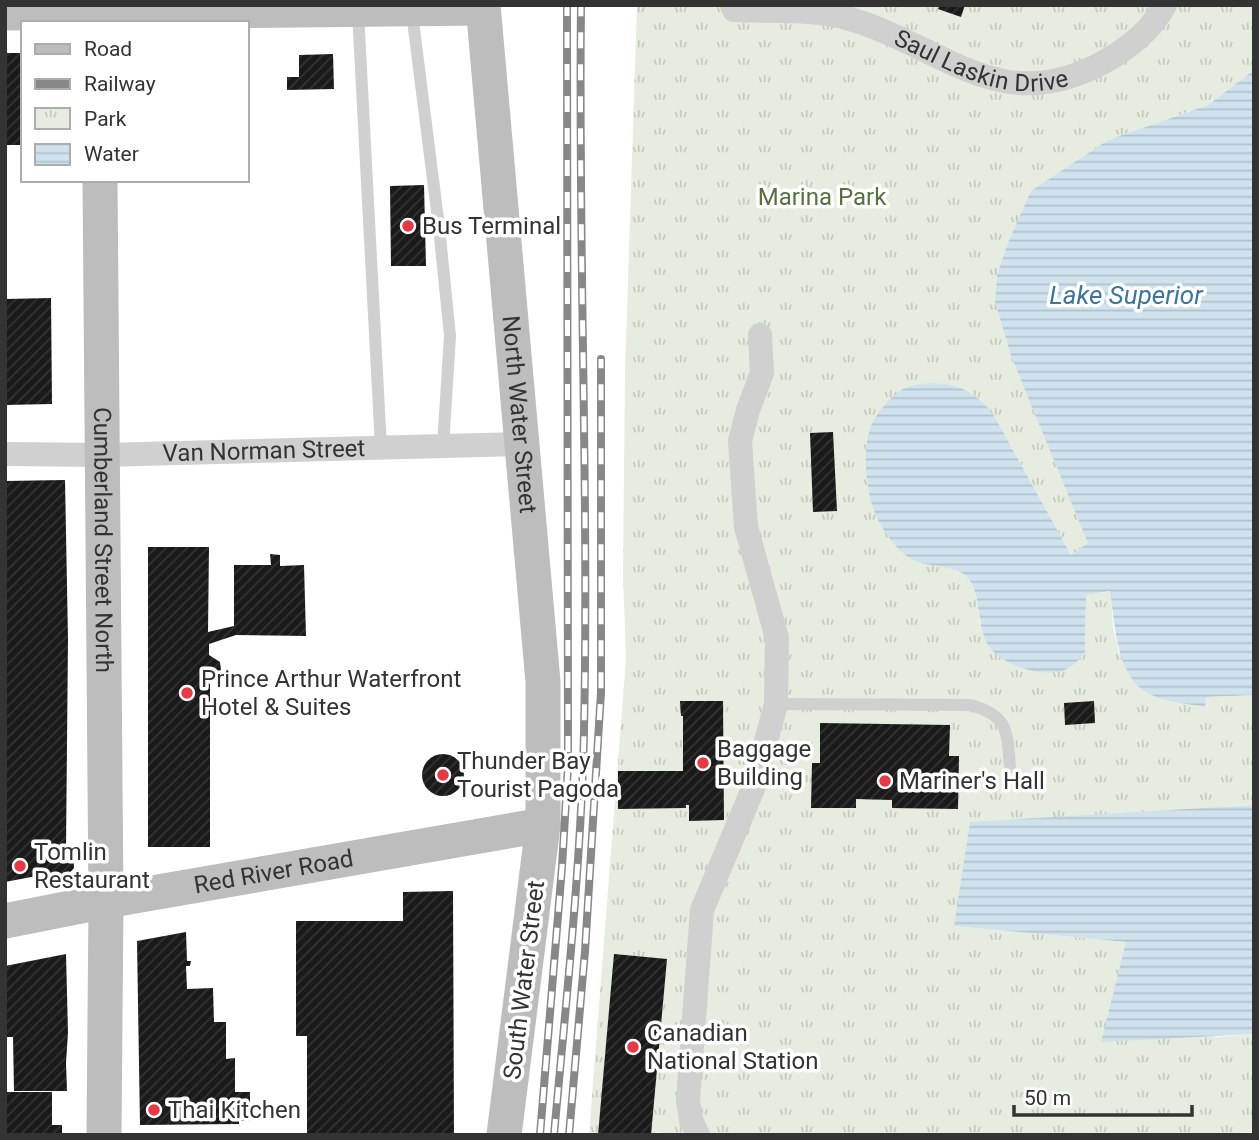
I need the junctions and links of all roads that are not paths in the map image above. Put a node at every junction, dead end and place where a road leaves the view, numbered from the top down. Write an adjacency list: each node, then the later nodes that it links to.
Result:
1 (1165, 5): 3 (street, Saul Laskin Drive)
2 (483, 7): 5 (main road); 10 (main road, North Water Street)
3 (733, 8)
4 (358, 9): 5 (main road); 7 (main road); 12 (lane)
5 (412, 9): 11 (lane)
6 (5, 13): 7 (main road)
7 (99, 13)
8 (100, 182): 14 (main road, Cumberland Street North)
9 (760, 335): 15 (street)
10 (522, 444): 11 (street, Van Norman Street); 17 (main road, North Water Street)
11 (443, 446): 12 (street, Van Norman Street)
12 (381, 449): 14 (street, Van Norman Street)
13 (5, 454): 14 (street, Van Norman Street)
14 (103, 455): 18 (main road, Cumberland Street North)
15 (776, 704): 16 (lane); 22 (street)
16 (1010, 767)
17 (543, 825): 18 (main road, Red River Road); 21 (main road, South Water Street)
18 (106, 901): 19 (main road, Red River Road); 20 (main road, Cumberland Street North)
19 (5, 921)
20 (104, 1135)
21 (505, 1135)
22 (698, 1135)

